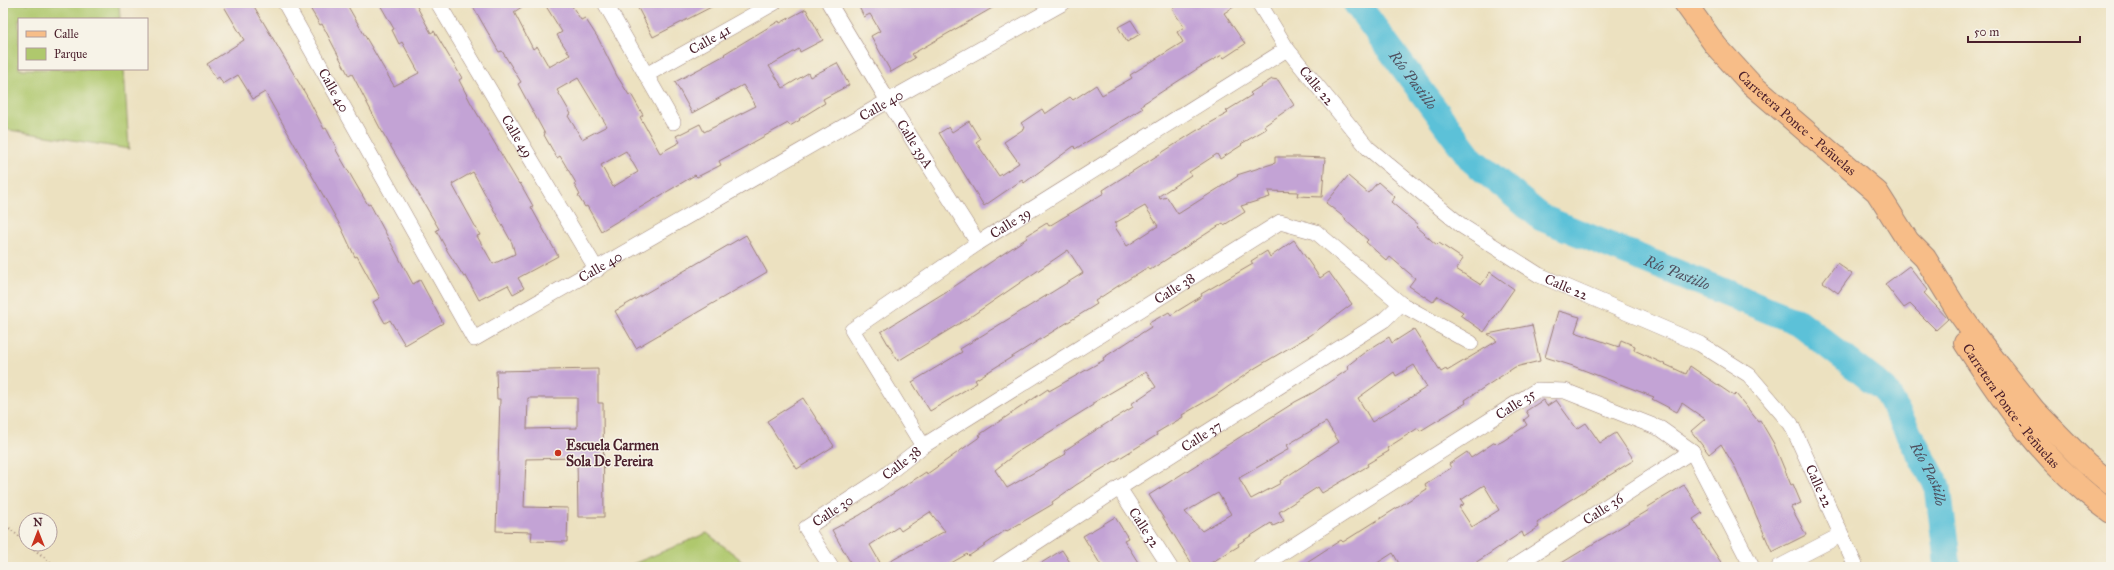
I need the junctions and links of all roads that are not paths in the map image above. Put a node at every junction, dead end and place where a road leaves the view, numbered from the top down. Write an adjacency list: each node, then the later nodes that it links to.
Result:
1 (285, 3): 14 (street, Calle 40)
2 (438, 3): 14 (street, Calle 49)
3 (605, 3): 10 (street)
4 (774, 3): 10 (street, Calle 41)
5 (829, 3): 11 (street, Calle 39A)
6 (1063, 3): 11 (street, Calle 40)
7 (1259, 3): 9 (street, Calle 22)
8 (1685, 3): 19 (main road, Carretera Ponce - Peñuelas)
9 (1287, 50): 13 (street, Calle 39); 24 (street, Calle 22)
10 (646, 75): 12 (street)
11 (888, 101): 13 (street, Calle 39A); 14 (street, Calle 40)
12 (673, 122)
13 (978, 243): 17 (street, Calle 39)
14 (597, 270)
15 (1401, 304): 16 (street, Calle 38); 17 (street, Calle 38); 22 (street, Calle 37)
16 (1471, 343)
17 (923, 446): 20 (street, Calle 38)
18 (1692, 451): 28 (street, Calle 35); 29 (street, Calle 36); 30 (street, Calle 35)
19 (2080, 472): 21 (main road, Carretera Ponce - Peñuelas); 23 (main road, Carretera Ponce - Peñuelas)
20 (878, 481): 25 (street, Calle 30)
21 (2111, 484)
22 (1119, 488): 26 (street, Calle 37); 27 (street, Calle 32)
23 (2111, 512)
24 (1841, 535): 31 (street); 32 (street, Calle 22)
25 (831, 567)
26 (1001, 567)
27 (1170, 567)
28 (1260, 567)
29 (1513, 567)
30 (1752, 567)
31 (1779, 567)
32 (1856, 567)

